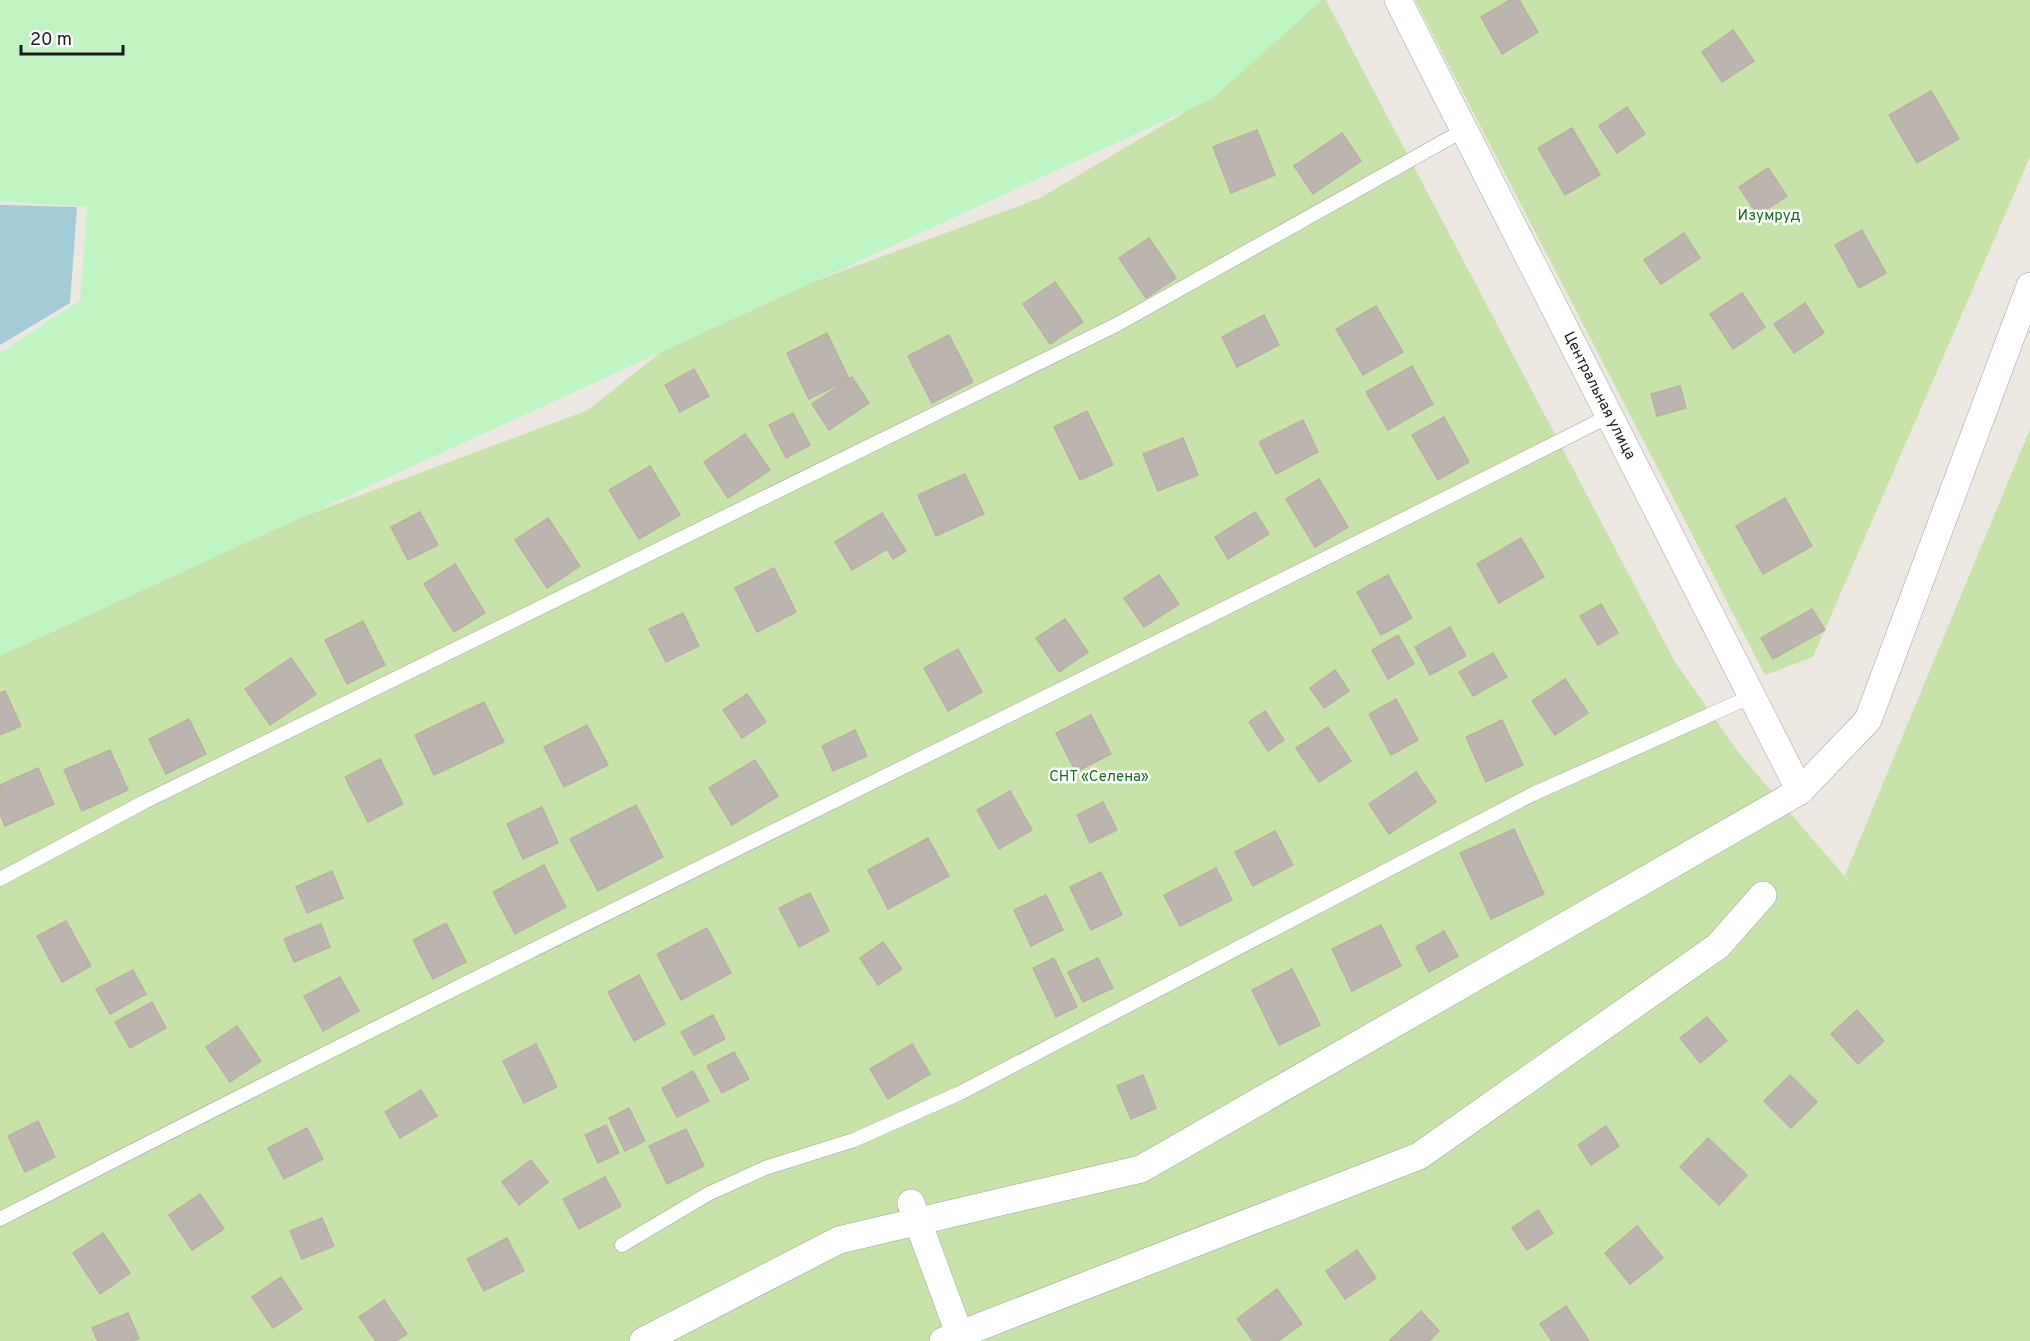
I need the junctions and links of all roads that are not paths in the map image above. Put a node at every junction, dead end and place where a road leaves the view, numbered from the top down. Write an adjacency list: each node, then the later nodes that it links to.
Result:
1 (1398, 0): 2 (street, Центральная улица)
2 (1464, 130): 4 (street, Центральная улица); 7 (lane)
3 (2030, 286): 6 (street)
4 (1609, 416): 5 (street, Центральная улица); 10 (lane)
5 (1752, 696): 6 (street, Центральная улица); 11 (lane)
6 (1800, 791): 9 (street)
7 (0, 879)
8 (1763, 895): 12 (street)
9 (914, 1212): 12 (street); 13 (street)
10 (0, 1219)
11 (621, 1245)
12 (954, 1339)
13 (643, 1341)

